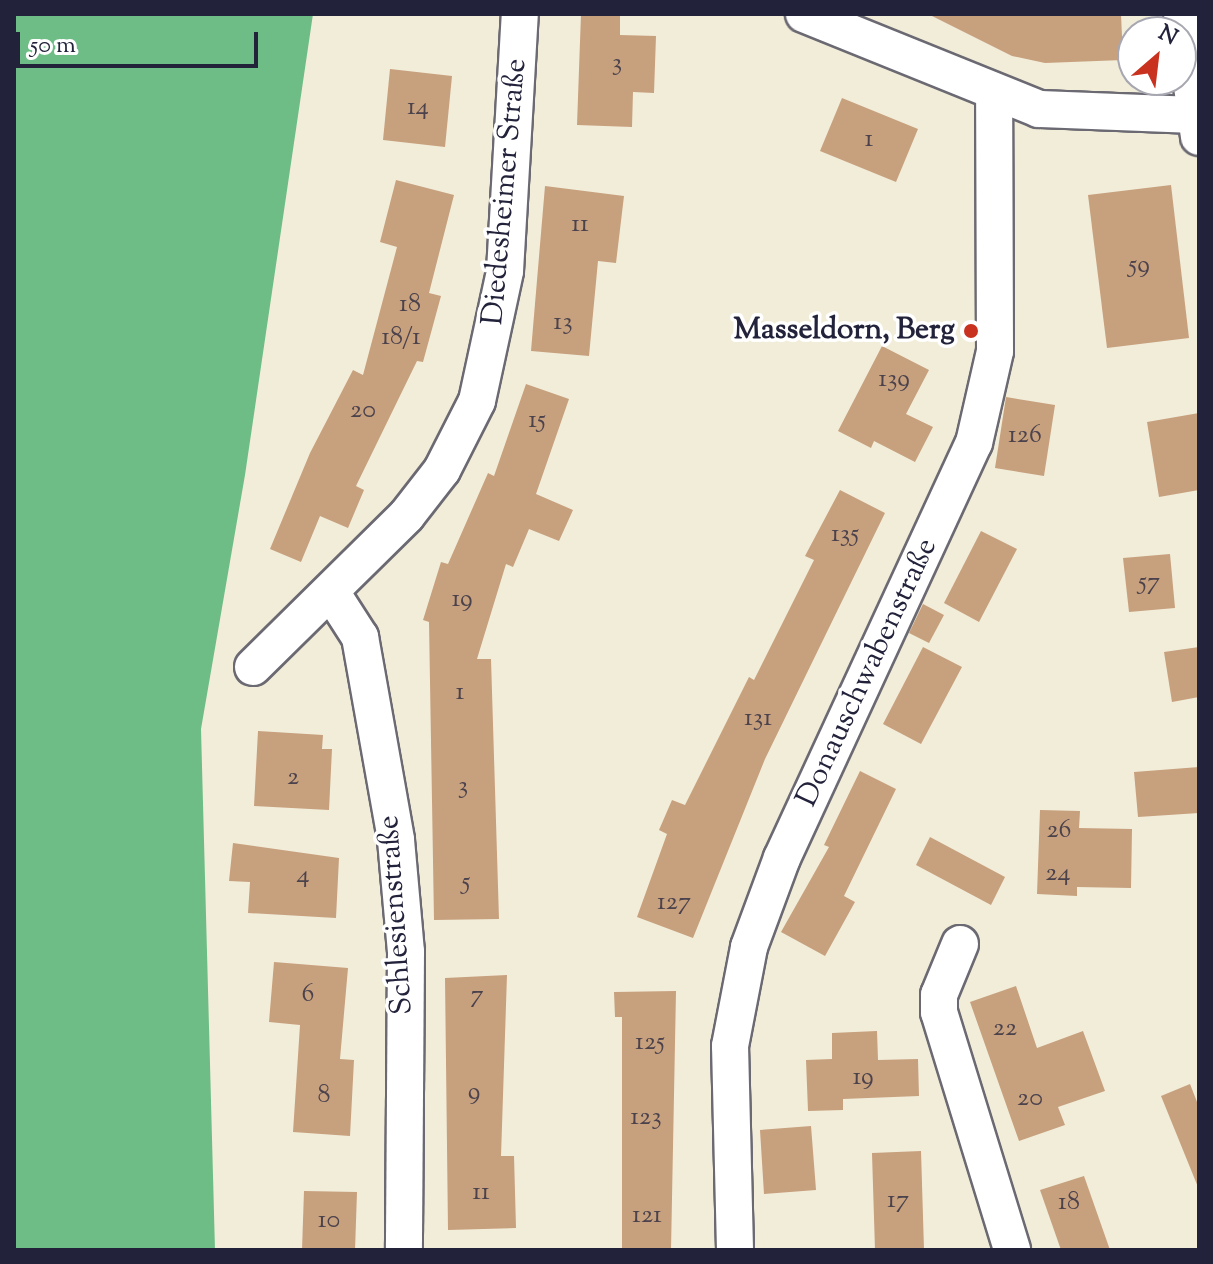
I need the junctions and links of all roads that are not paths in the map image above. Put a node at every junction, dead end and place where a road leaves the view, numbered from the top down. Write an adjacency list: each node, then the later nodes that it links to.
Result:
1 (520, 14): 6 (street, Diedesheimer Straße)
2 (804, 14): 4 (street)
3 (1182, 14): 5 (street)
4 (994, 95): 5 (street); 10 (street, Donauschwabenstraße)
5 (1197, 126)
6 (331, 592): 7 (street, Diedesheimer Straße); 9 (street, Schlesienstraße)
7 (253, 667)
8 (960, 944): 11 (street)
9 (404, 1250)
10 (735, 1250)
11 (1012, 1250)

